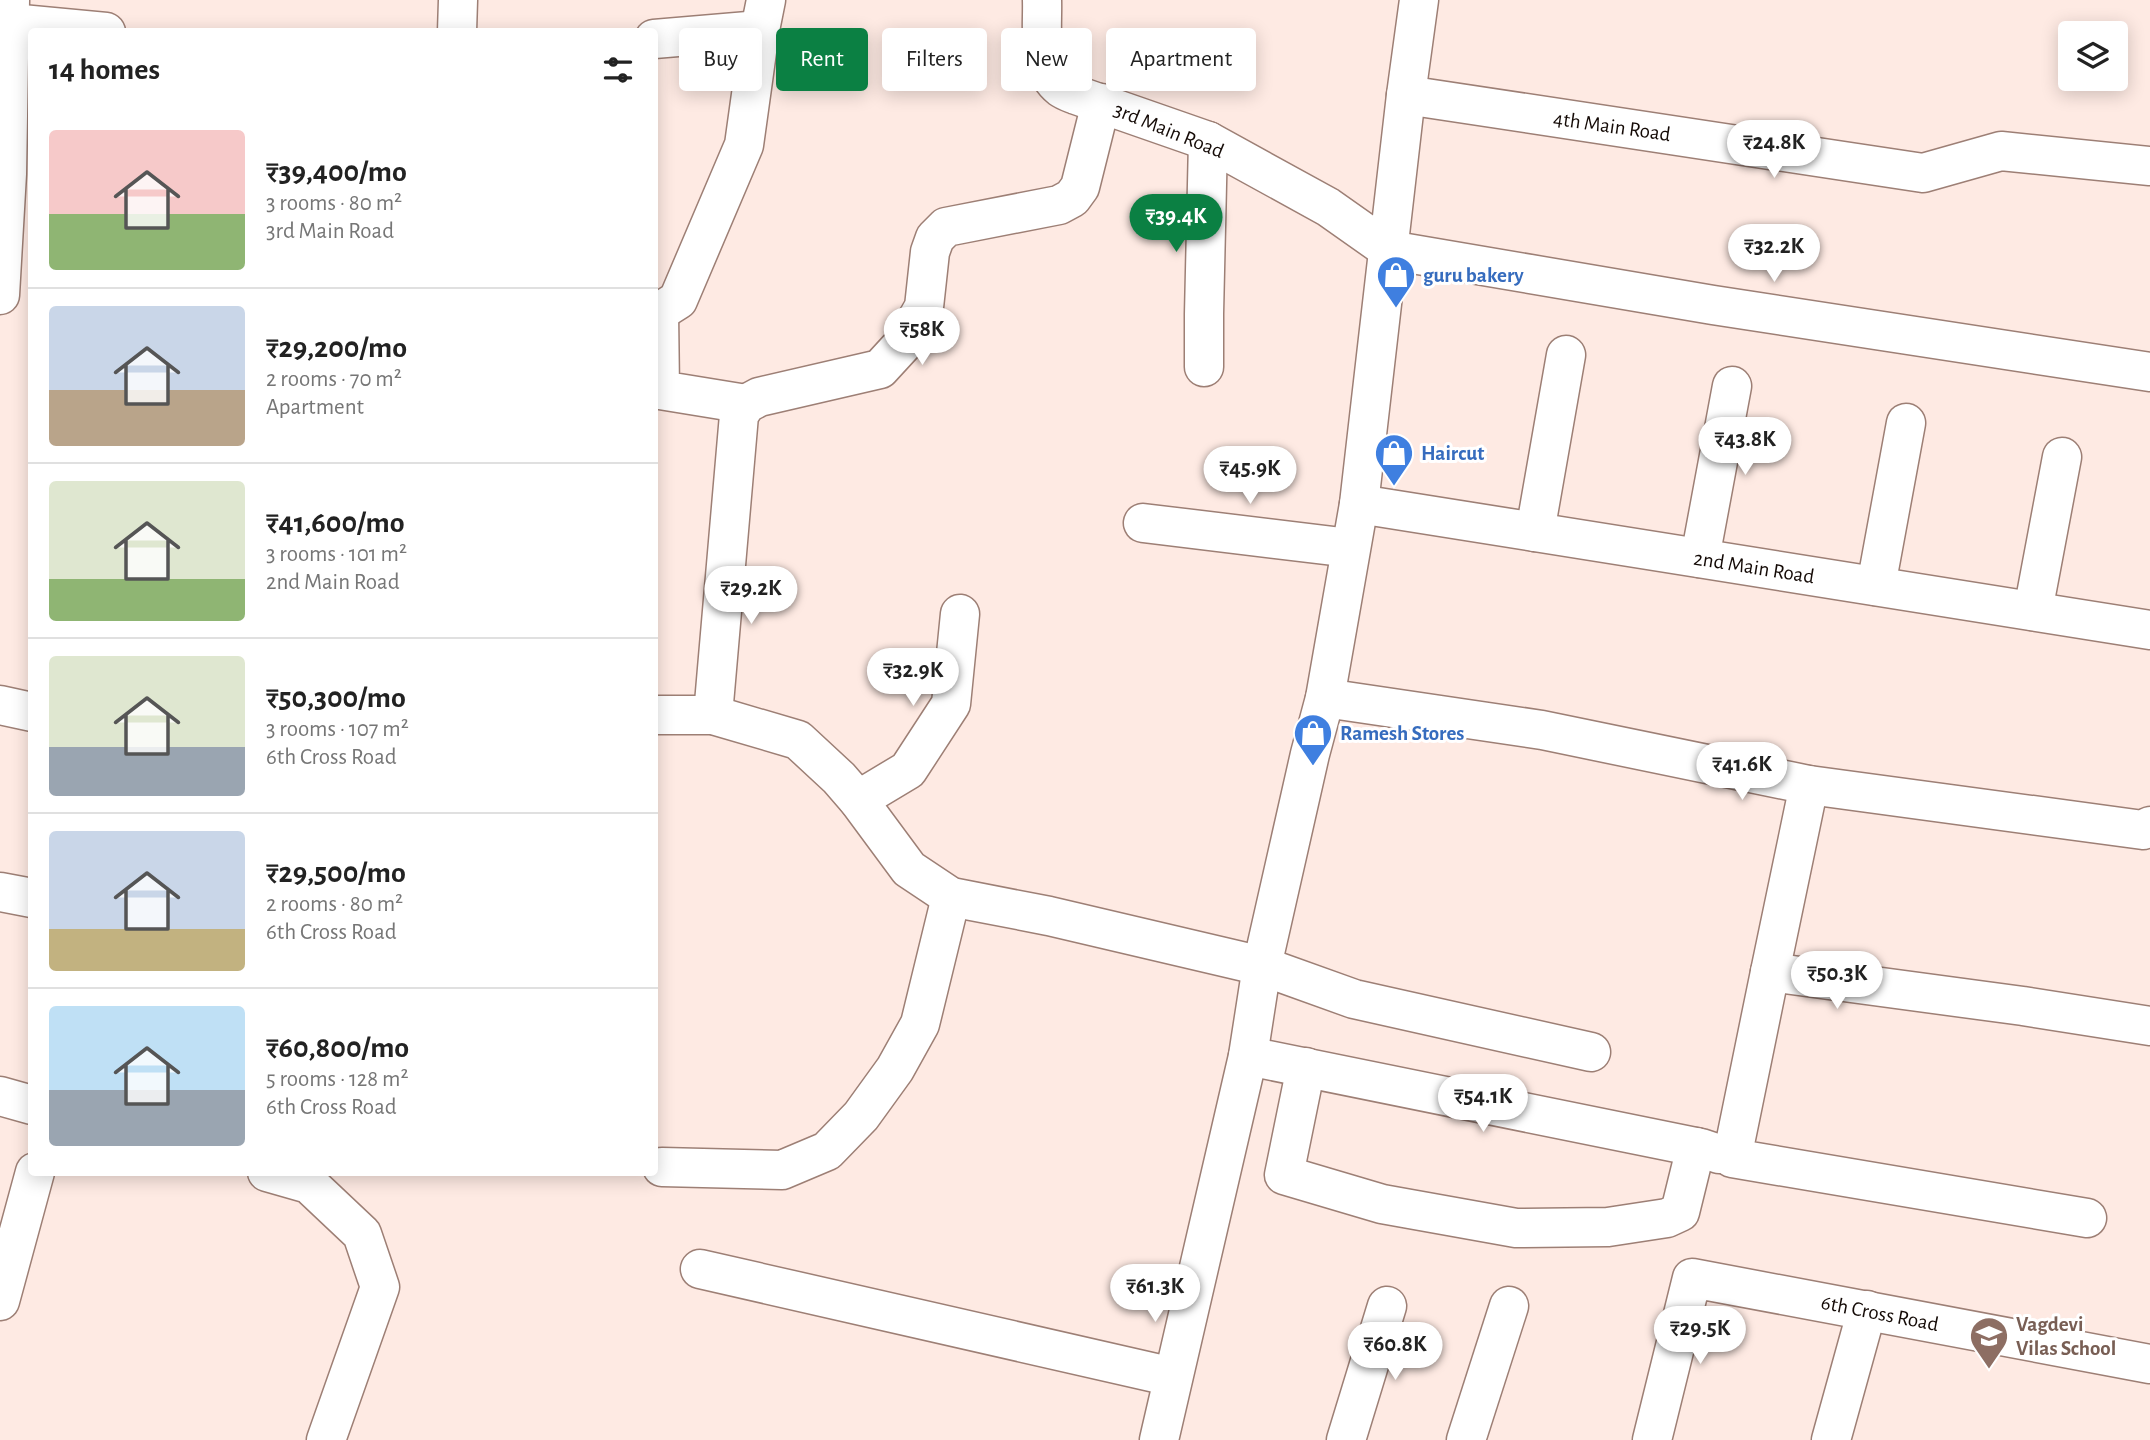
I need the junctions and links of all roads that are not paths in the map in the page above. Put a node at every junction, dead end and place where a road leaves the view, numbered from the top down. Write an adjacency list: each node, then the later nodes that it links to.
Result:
1 (458, 0): 7 (street)
2 (1042, 0): 10 (street, 3rd Main Road)
3 (1419, 0): 9 (street)
4 (6, 15): 6 (street); 14 (street)
5 (763, 15): 8 (street); 15 (street)
6 (82, 28)
7 (457, 28)
8 (658, 38)
9 (1406, 95): 12 (street, 4th Main Road); 13 (street)
10 (1101, 103): 11 (street, 3rd Main Road); 21 (street)
11 (1208, 141): 13 (street, 3rd Main Road); 18 (street)
12 (2150, 166)
13 (1389, 250): 19 (street); 24 (street)
14 (0, 295)
15 (658, 312)
16 (658, 339): 21 (street)
17 (1566, 355): 26 (street)
18 (1204, 367)
19 (2150, 372)
20 (1732, 386): 28 (street)
21 (746, 404): 37 (street)
22 (1906, 423): 29 (street)
23 (2062, 457): 30 (street)
24 (1359, 504): 26 (street, 2nd Main Road); 27 (street)
25 (1143, 523): 27 (street)
26 (1535, 532): 28 (street, 2nd Main Road)
27 (1350, 548): 33 (street)
28 (1700, 558): 29 (street, 2nd Main Road)
29 (1876, 586): 30 (street, 2nd Main Road)
30 (2033, 611): 32 (street, 2nd Main Road)
31 (960, 614): 39 (street)
32 (2150, 630)
33 (1325, 698): 38 (street); 44 (street)
34 (0, 705): 35 (street)
35 (28, 711)
36 (658, 715): 37 (street)
37 (713, 715): 39 (street)
38 (1809, 785): 40 (street); 45 (street)
39 (858, 800): 43 (street)
40 (2150, 826)
41 (0, 892): 42 (street)
42 (28, 897)
43 (951, 897): 44 (street); 56 (street)
44 (1262, 966): 47 (street); 48 (street)
45 (1770, 972): 46 (street); 55 (street)
46 (2150, 1026)
47 (1591, 1052)
48 (1248, 1056): 49 (street); 52 (street)
49 (1306, 1067): 53 (street); 54 (street)
50 (0, 1096): 51 (street)
51 (28, 1104)
52 (1232, 1125): 53 (street); 66 (street)
53 (1291, 1139): 54 (street)
54 (1696, 1147): 55 (street)
55 (1732, 1158): 59 (street)
56 (662, 1167)
57 (33, 1176): 61 (street)
58 (281, 1176): 67 (street)
59 (2087, 1218)
60 (701, 1269): 66 (street)
61 (0, 1301)
62 (1387, 1306): 69 (street)
63 (1509, 1306): 70 (street)
64 (1867, 1310): 65 (street, 6th Cross Road); 71 (street, 6th Cross Road); 72 (street)
65 (2150, 1364)
66 (1173, 1377): 68 (street)
67 (326, 1440)
68 (1159, 1440)
69 (1346, 1440)
70 (1466, 1440)
71 (1651, 1440)
72 (1831, 1440)

